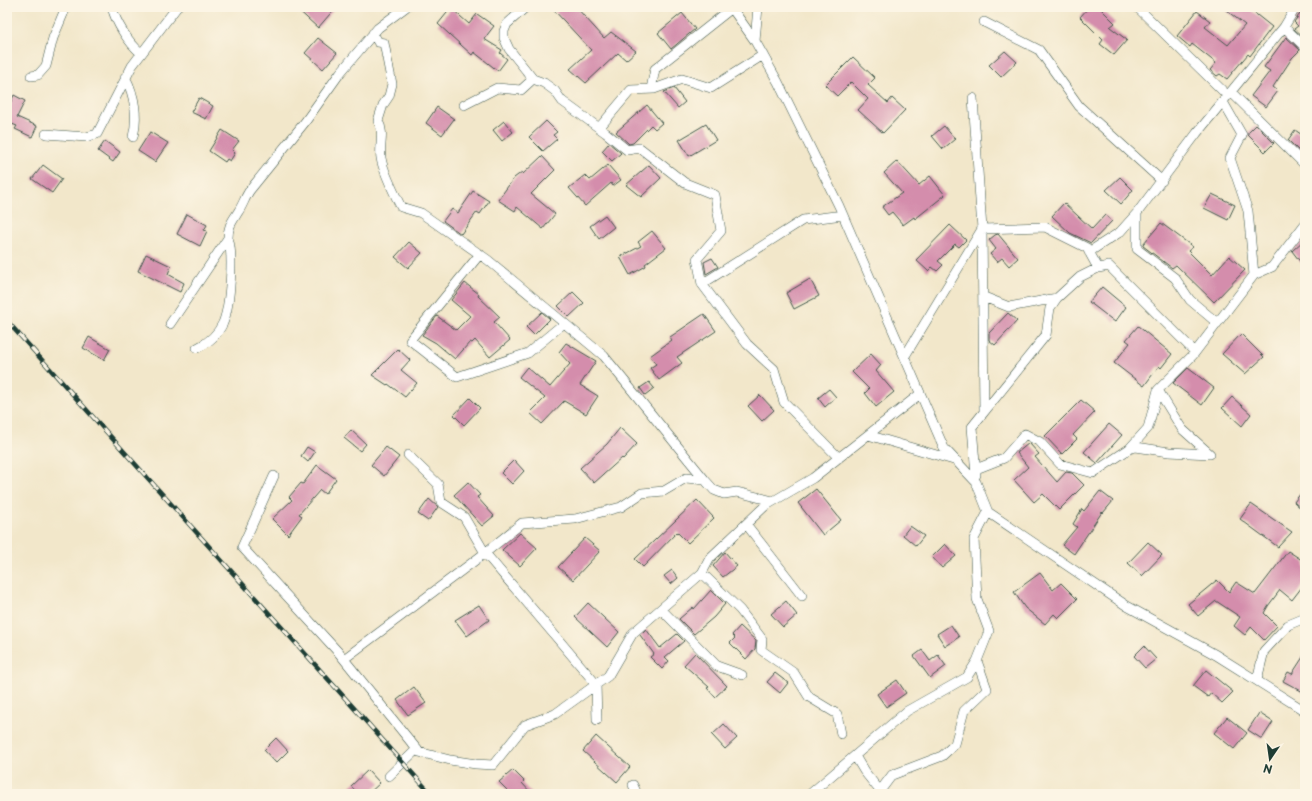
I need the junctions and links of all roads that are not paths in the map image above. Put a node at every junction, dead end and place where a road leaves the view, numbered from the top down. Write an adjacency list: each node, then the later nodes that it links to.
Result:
1 (66, 7): 17 (street)
2 (112, 7): 15 (street)
3 (177, 7): 15 (street)
4 (406, 7): 12 (street)
5 (526, 7): 19 (street)
6 (758, 7): 13 (street)
7 (1137, 7): 21 (street)
8 (1296, 7): 11 (street)
9 (731, 8): 13 (street); 20 (street)
10 (984, 22): 28 (street)
11 (1284, 26): 14 (street); 21 (street)
12 (373, 33): 33 (street); 35 (street)
13 (755, 41): 16 (street)
14 (1305, 47)
15 (141, 53): 18 (street)
16 (763, 55): 20 (street); 30 (street)
17 (31, 76)
18 (125, 77): 25 (street); 26 (street)
19 (533, 79): 23 (street); 24 (street)
20 (651, 89): 24 (street)
21 (1227, 97): 27 (street); 28 (street); 37 (street)
22 (973, 98): 32 (street)
23 (464, 105)
24 (599, 128): 38 (street)
25 (46, 134)
26 (133, 137)
27 (1305, 165)
28 (1162, 181): 29 (street)
29 (1137, 213): 34 (street); 41 (street)
30 (843, 214): 38 (street); 46 (street)
31 (1305, 224): 37 (street)
32 (982, 229): 34 (street); 39 (street); 46 (street)
33 (228, 238): 42 (street); 44 (street)
34 (1089, 252): 36 (street)
35 (480, 254): 43 (street); 43 (street)
36 (1098, 268): 40 (street); 45 (street)
37 (1254, 275): 41 (street)
38 (702, 284): 53 (street)
39 (984, 297): 40 (street); 49 (street)
40 (1057, 298): 49 (street)
41 (1216, 322): 45 (street)
42 (170, 324)
43 (563, 324): 57 (street)
44 (196, 348)
45 (1195, 352): 47 (street)
46 (905, 356): 48 (street)
47 (1158, 390): 51 (street); 51 (street)
48 (920, 394): 50 (street); 54 (street)
49 (984, 410): 55 (street)
50 (868, 434): 53 (street); 54 (street)
51 (1129, 449): 55 (street)
52 (408, 455): 62 (street)
53 (839, 458): 59 (street)
54 (958, 462): 58 (street)
55 (976, 469): 58 (street)
56 (274, 476): 67 (street)
57 (705, 480): 59 (street); 62 (street)
58 (976, 482): 60 (street)
59 (773, 501): 61 (street)
60 (988, 512): 68 (street); 70 (street)
61 (746, 524): 63 (street); 64 (street)
62 (486, 553): 67 (street); 71 (street)
63 (702, 573): 65 (street); 74 (street)
64 (802, 596)
65 (661, 609): 69 (street); 71 (street)
66 (1305, 618): 70 (street)
67 (344, 659): 75 (street)
68 (977, 661): 76 (street); 79 (street)
69 (742, 676)
70 (1257, 680): 72 (street)
71 (596, 684): 73 (street); 75 (street)
72 (1305, 711)
73 (597, 720)
74 (841, 734)
75 (417, 749): 77 (street)
76 (855, 756): 79 (street); 81 (street)
77 (389, 776)
78 (633, 785): 80 (street)
79 (880, 792)
80 (637, 794)
81 (810, 794)

